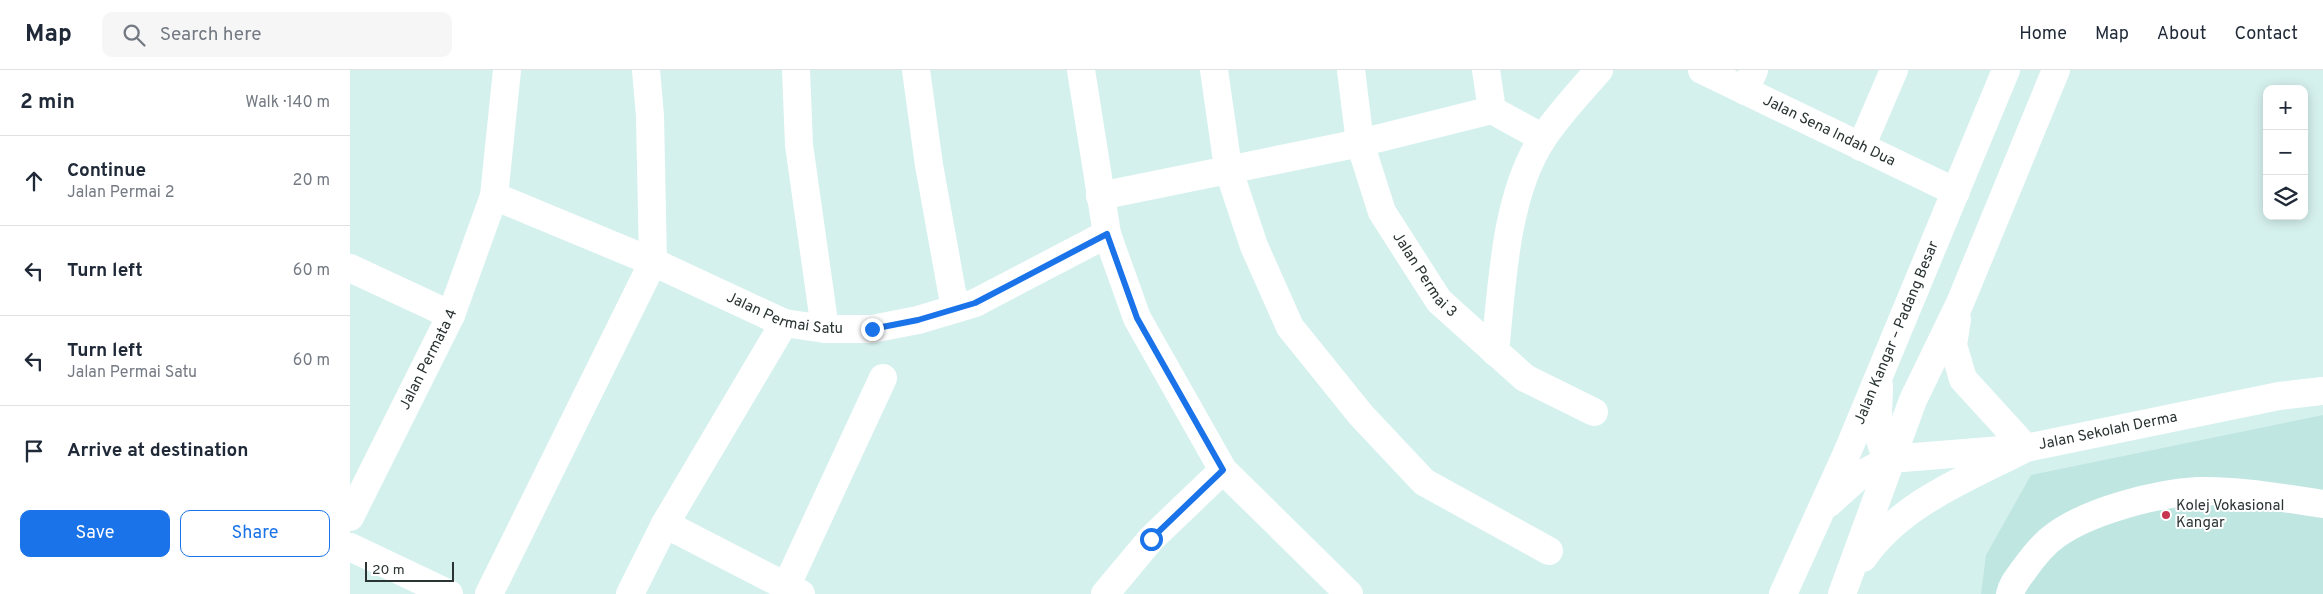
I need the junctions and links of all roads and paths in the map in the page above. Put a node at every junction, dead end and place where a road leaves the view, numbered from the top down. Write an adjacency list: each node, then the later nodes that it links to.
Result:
1 (507, 70): 21 (main road, Jalan Permata 4)
2 (646, 70): 24 (main road)
3 (796, 70): 30 (main road)
4 (916, 70): 27 (main road)
5 (1081, 70): 22 (main road)
6 (1214, 70): 19 (main road)
7 (1351, 70): 17 (main road, Jalan Permai 3)
8 (1486, 70): 15 (main road)
9 (1599, 70): 16 (main road)
10 (1702, 70): 14 (main road, Jalan Sena Indah Dua)
11 (1894, 70): 18 (main road)
12 (2006, 70): 20 (main road, Jalan Kangar – Padang Besar)
13 (2056, 70): 26 (main road)
14 (1749, 80): 18 (main road, Jalan Sena Indah Dua)
15 (1492, 110): 16 (main road); 17 (main road)
16 (1542, 138): 31 (main road)
17 (1360, 143): 19 (main road); 31 (main road, Jalan Permai 3)
18 (1862, 147): 20 (main road, Jalan Sena Indah Dua)
19 (1228, 168): 22 (main road); 44 (main road)
20 (1956, 192): 32 (main road, Jalan Kangar – Padang Besar)
21 (494, 196): 24 (main road, Jalan Permai Satu); 28 (main road, Jalan Permata 4)
22 (1100, 196): 23 (main road)
23 (1107, 234): 27 (main road, Jalan Permai Satu); 38 (main road)
24 (653, 262): 29 (main road, Jalan Permai Satu); 48 (main road)
25 (350, 268): 28 (main road)
26 (1960, 303): 36 (main road); 37 (main road)
27 (955, 309): 30 (main road, Jalan Permai Satu)
28 (452, 315): 41 (main road, Jalan Permata 4)
29 (784, 323): 30 (main road, Jalan Permai Satu); 42 (main road)
30 (825, 329)
31 (1495, 352): 35 (main road, Jalan Permai 3)
32 (1879, 373): 37 (main road); 40 (main road, Jalan Kangar – Padang Besar)
33 (883, 378): 46 (main road)
34 (2323, 391): 36 (main road, Jalan Sekolah Derma)
35 (1594, 412)
36 (2026, 448): 37 (main road, Jalan Sekolah Derma); 45 (main road)
37 (1890, 459): 40 (main road); 45 (main road)
38 (1223, 470): 50 (main road); 51 (main road)
39 (2323, 504): 53 (main road)
40 (1821, 511): 52 (main road, Jalan Kangar – Padang Besar)
41 (351, 512)
42 (665, 524): 46 (main road); 49 (main road)
43 (350, 547): 47 (main road)
44 (1549, 551)
45 (1846, 585)
46 (793, 590)
47 (449, 594)
48 (489, 594)
49 (630, 594)
50 (1105, 594)
51 (1349, 594)
52 (1783, 594)
53 (2010, 594)

